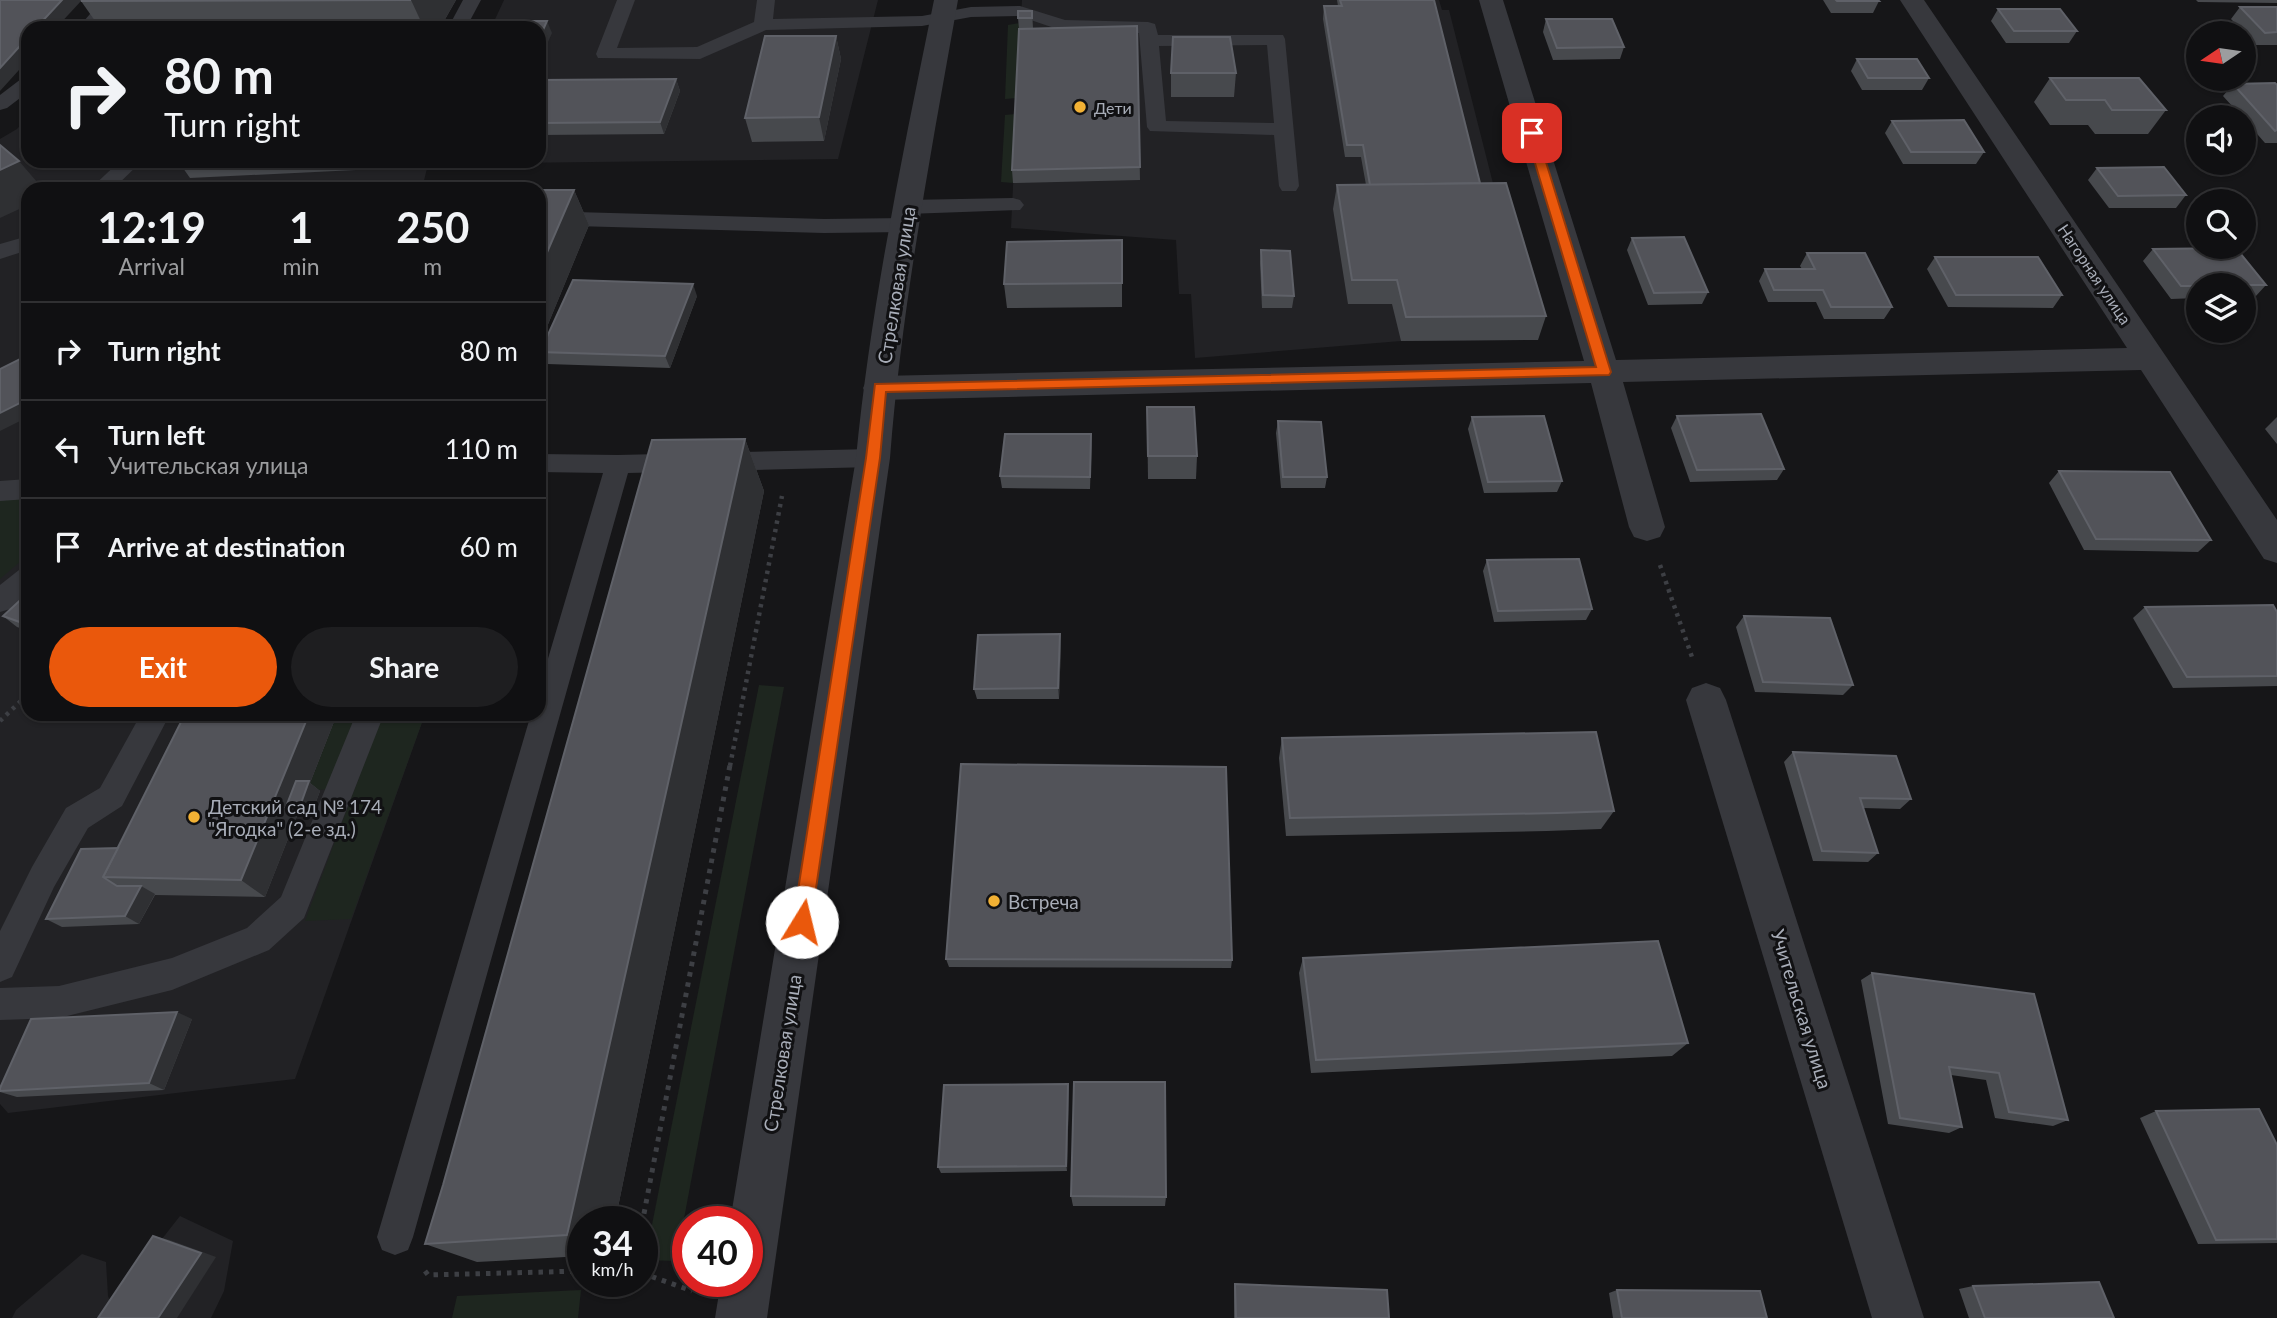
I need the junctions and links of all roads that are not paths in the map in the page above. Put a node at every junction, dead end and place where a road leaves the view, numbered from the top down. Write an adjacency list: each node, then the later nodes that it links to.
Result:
1 (112, 0): 8 (lane)
2 (472, 0): 9 (lane)
3 (626, 0): 10 (lane)
4 (766, 0): 10 (lane)
5 (1491, 0): 24 (street)
6 (1912, 0): 23 (street, Нагорная улица)
7 (945, 8): 10 (lane); 11 (lane); 19 (street, Стрелковая улица)
8 (93, 21)
9 (461, 21)
10 (763, 25)
11 (1151, 41): 14 (lane); 14 (lane)
12 (21, 88): 13 (lane)
13 (0, 104)
14 (1284, 128): 17 (lane)
15 (124, 168): 16 (lane)
16 (108, 182)
17 (1289, 186)
18 (1013, 205): 19 (lane)
19 (907, 216): 20 (lane); 25 (street, Стрелковая улица)
20 (546, 218)
21 (21, 244): 22 (lane)
22 (0, 252)
23 (2152, 359): 24 (street); 32 (street, Нагорная улица)
24 (1604, 372): 25 (street); 31 (street)
25 (880, 388): 26 (street, Стрелковая улица)
26 (873, 458): 28 (lane); 42 (street, Стрелковая улица)
27 (546, 463): 28 (lane)
28 (618, 464): 36 (lane)
29 (21, 490): 30 (lane)
30 (0, 491)
31 (1647, 527)
32 (2277, 549)
33 (21, 584): 34 (lane)
34 (0, 601)
35 (1706, 700): 46 (street, Учительская улица)
36 (546, 714)
37 (152, 721): 40 (lane)
38 (367, 721): 41 (lane)
39 (544, 721): 43 (lane)
40 (0, 966)
41 (0, 1004)
42 (758, 1206)
43 (395, 1237)
44 (744, 1297): 45 (street, Стрелковая улица)
45 (741, 1318)
46 (1898, 1318)

